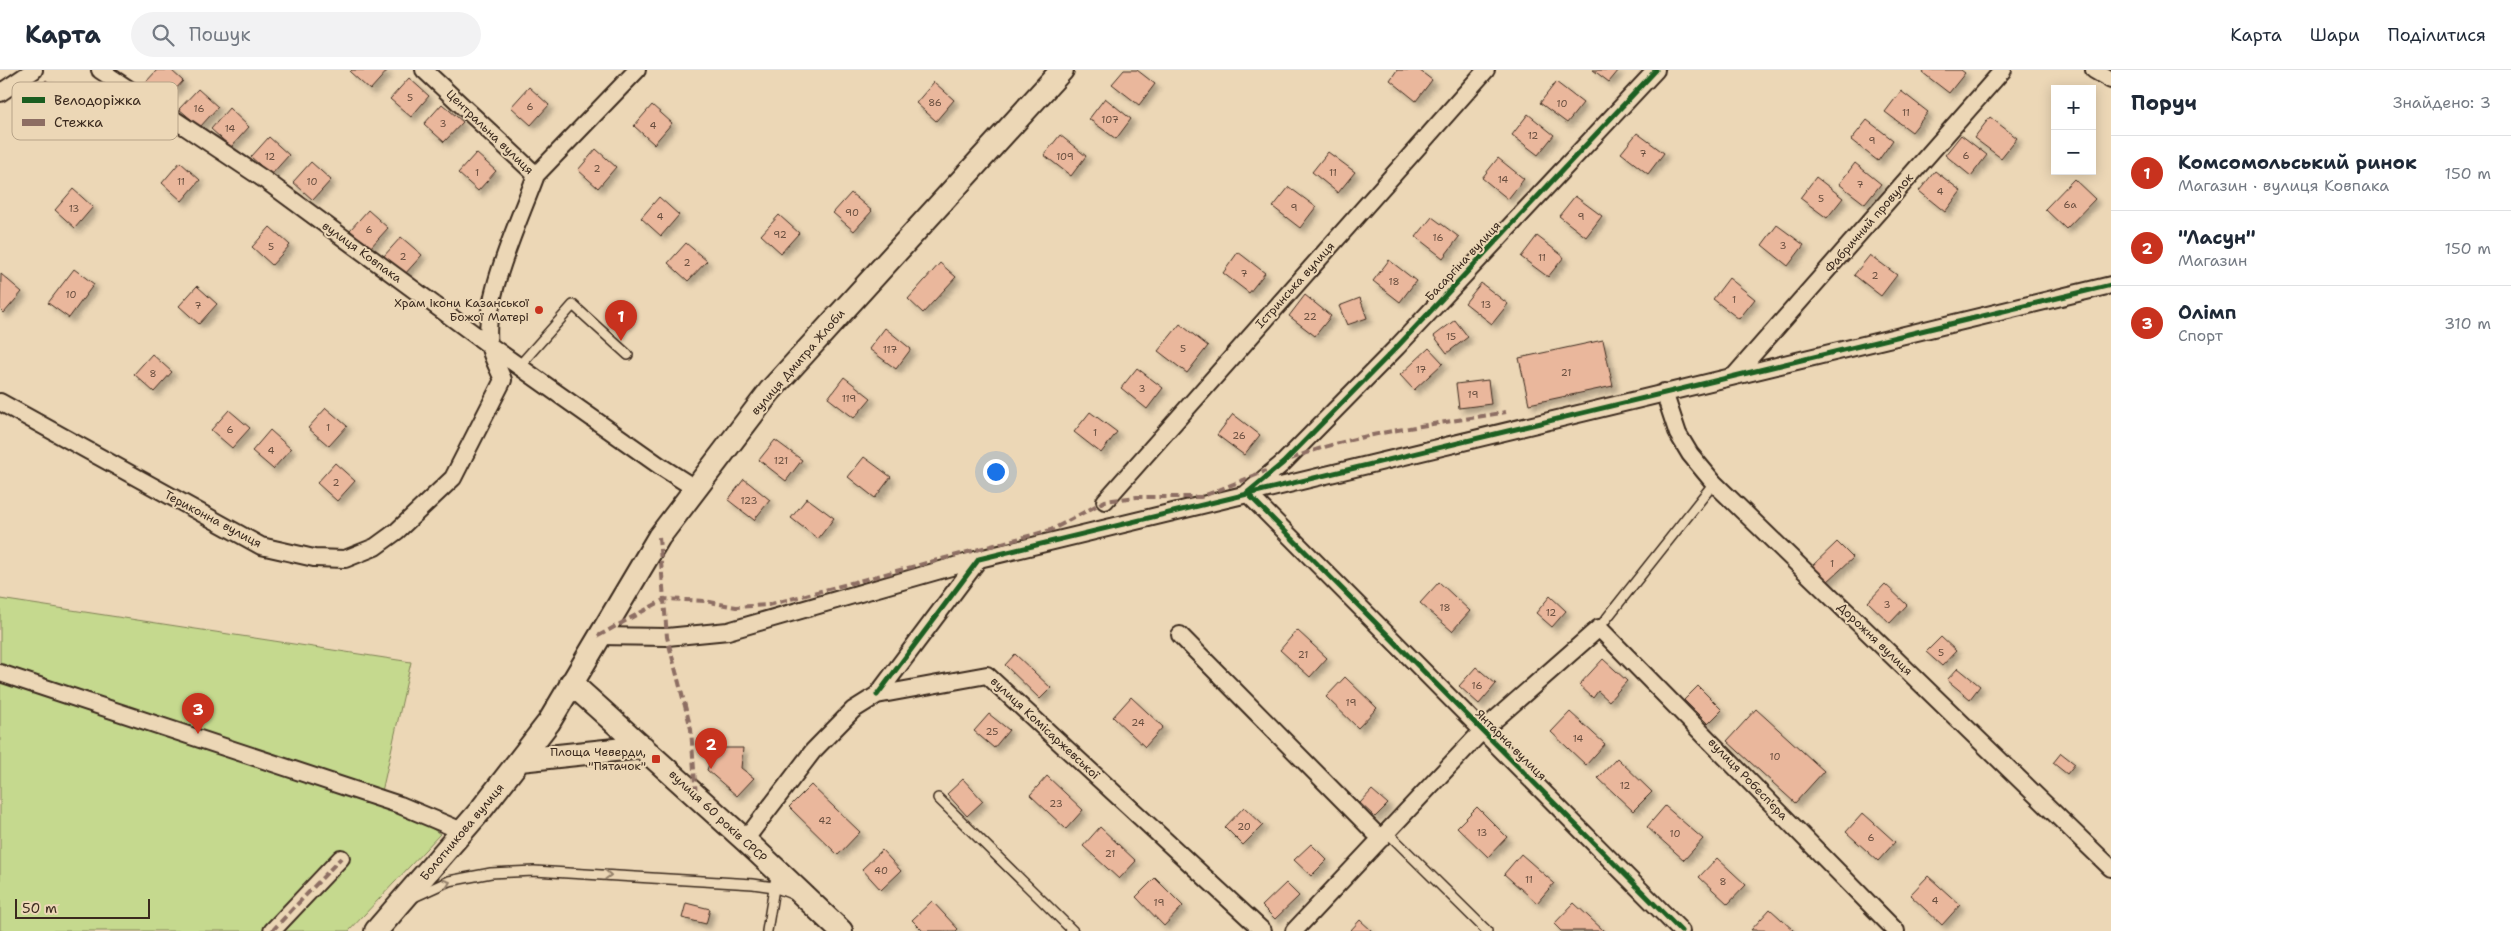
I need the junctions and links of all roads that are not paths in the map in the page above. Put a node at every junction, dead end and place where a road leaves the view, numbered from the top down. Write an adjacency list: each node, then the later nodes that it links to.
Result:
1 (34, 70): 11 (street)
2 (100, 70): 12 (street, вулиця Ковпака)
3 (424, 70): 16 (street, Центральна вулиця)
4 (637, 70): 16 (street)
5 (1062, 70): 25 (main road, вулиця Дмитра Жлоби)
6 (1486, 70): 27 (street, Істринська вулиця)
7 (1656, 70): 26 (street, Басаргіна вулиця)
8 (2003, 70): 21 (street, Фабричний провулок)
9 (2094, 70): 10 (street)
10 (2111, 80)
11 (16, 82)
12 (118, 82)
13 (12, 85): 14 (street)
14 (0, 93)
15 (178, 122): 18 (street, вулиця Ковпака)
16 (536, 175): 18 (street, Центральна вулиця)
17 (2111, 285): 21 (street)
18 (489, 345): 20 (street, вулиця Ковпака); 23 (street, Териконна вулиця)
19 (628, 355): 20 (lane)
20 (519, 366): 25 (street, вулиця Ковпака)
21 (1734, 376): 22 (street)
22 (1664, 392): 24 (street, Дорожня вулиця); 26 (street)
23 (0, 402)
24 (1714, 483): 29 (lane); 43 (street, Дорожня вулиця)
25 (696, 489): 31 (main road, вулиця Дмитра Жлоби)
26 (1247, 494): 28 (street); 35 (street, Янтарна вулиця)
27 (1105, 501)
28 (978, 559): 31 (street); 34 (street)
29 (1599, 628): 35 (street); 55 (street, вулиця Робесп'єра)
30 (1180, 635): 40 (street)
31 (598, 636): 33 (main road, вулиця Дмитра Жлоби)
32 (0, 672): 39 (street)
33 (571, 684): 36 (main road, вулиця 60 років СРСР); 37 (main road, Болотникова вулиця)
34 (877, 695): 41 (street, вулиця Комісаржевської); 51 (street, вулиця Комісаржевської)
35 (1482, 731): 40 (street); 54 (street, Янтарна вулиця)
36 (643, 747): 37 (main road); 41 (main road, вулиця 60 років СРСР)
37 (520, 760): 39 (main road, Болотникова вулиця)
38 (938, 798): 50 (lane)
39 (462, 831): 45 (main road, Болотникова вулиця)
40 (1384, 836): 52 (street); 53 (lane)
41 (745, 840): 44 (main road, вулиця 60 років СРСР)
42 (341, 858): 46 (street)
43 (2111, 868)
44 (776, 879): 45 (lane, one-way to 44); 48 (lane); 49 (main road, вулиця 60 років СРСР)
45 (402, 903): 47 (main road, Болотникова вулиця)
46 (272, 931)
47 (376, 931)
48 (767, 931)
49 (841, 931)
50 (1073, 931)
51 (1263, 931)
52 (1294, 931)
53 (1487, 931)
54 (1681, 931)
55 (1896, 931)

